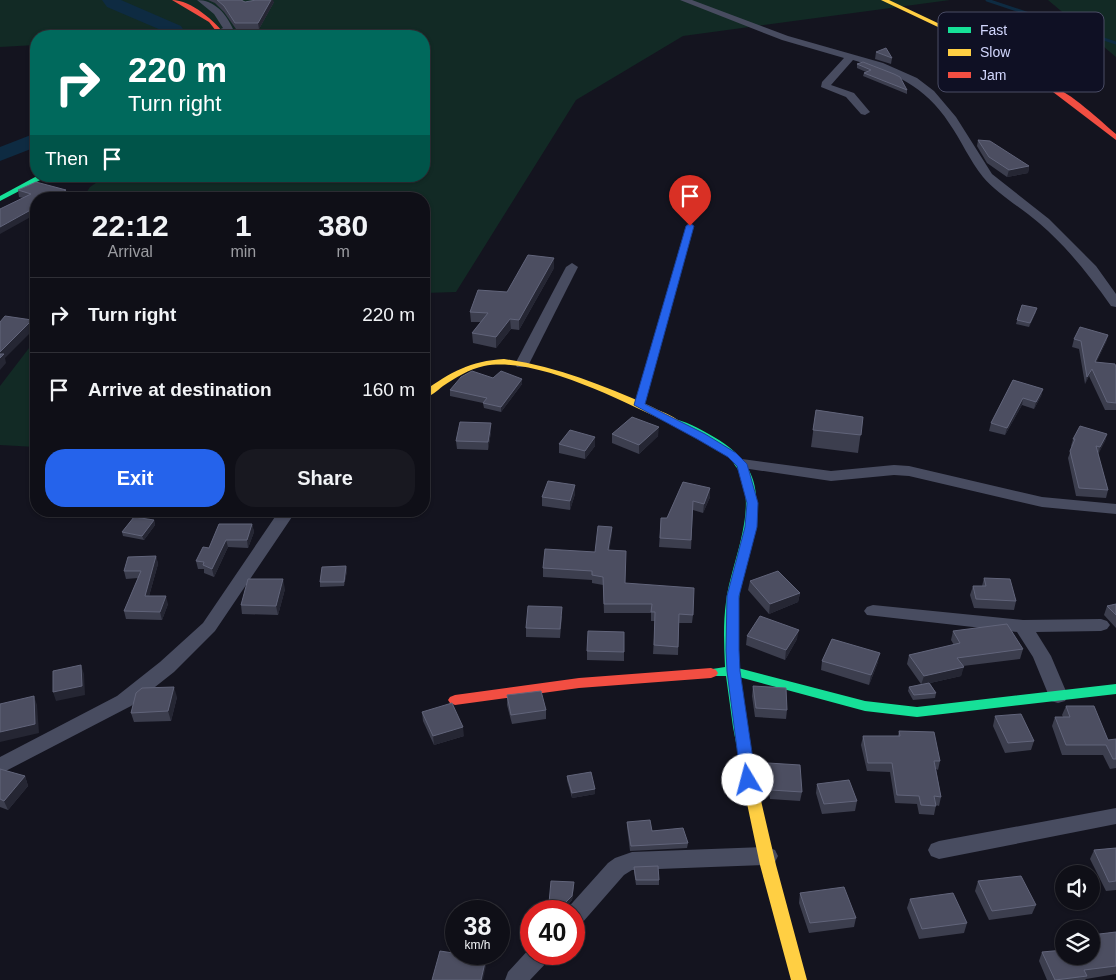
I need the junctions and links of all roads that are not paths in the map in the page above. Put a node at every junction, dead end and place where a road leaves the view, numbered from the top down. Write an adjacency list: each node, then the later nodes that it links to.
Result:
1 (175, 0): 6 (street)
2 (201, 0): 7 (street)
3 (684, 0): 8 (street)
4 (884, 0): 5 (street)
5 (938, 26)
6 (218, 30)
7 (227, 30)
8 (851, 57): 10 (street); 16 (street)
9 (1058, 92): 11 (street)
10 (865, 112)
11 (1116, 138)
12 (33, 182): 13 (street)
13 (0, 199)
14 (690, 226): 19 (lane)
15 (572, 267): 17 (street)
16 (1116, 303)
17 (522, 364): 18 (street); 19 (street)
18 (430, 391)
19 (639, 405): 20 (street)
20 (742, 464): 21 (street); 26 (street)
21 (1116, 509)
22 (284, 517): 30 (street)
23 (873, 611): 25 (street)
24 (1101, 625): 25 (street)
25 (1024, 626): 28 (street)
26 (733, 671): 28 (street); 29 (street); 33 (street)
27 (1116, 689): 28 (street)
28 (1058, 696)
29 (455, 700)
30 (0, 766)
31 (1116, 816): 32 (street)
32 (939, 850)
33 (767, 856): 34 (street); 37 (street)
34 (585, 904)
35 (529, 965): 36 (street)
36 (516, 979)
37 (799, 980)

